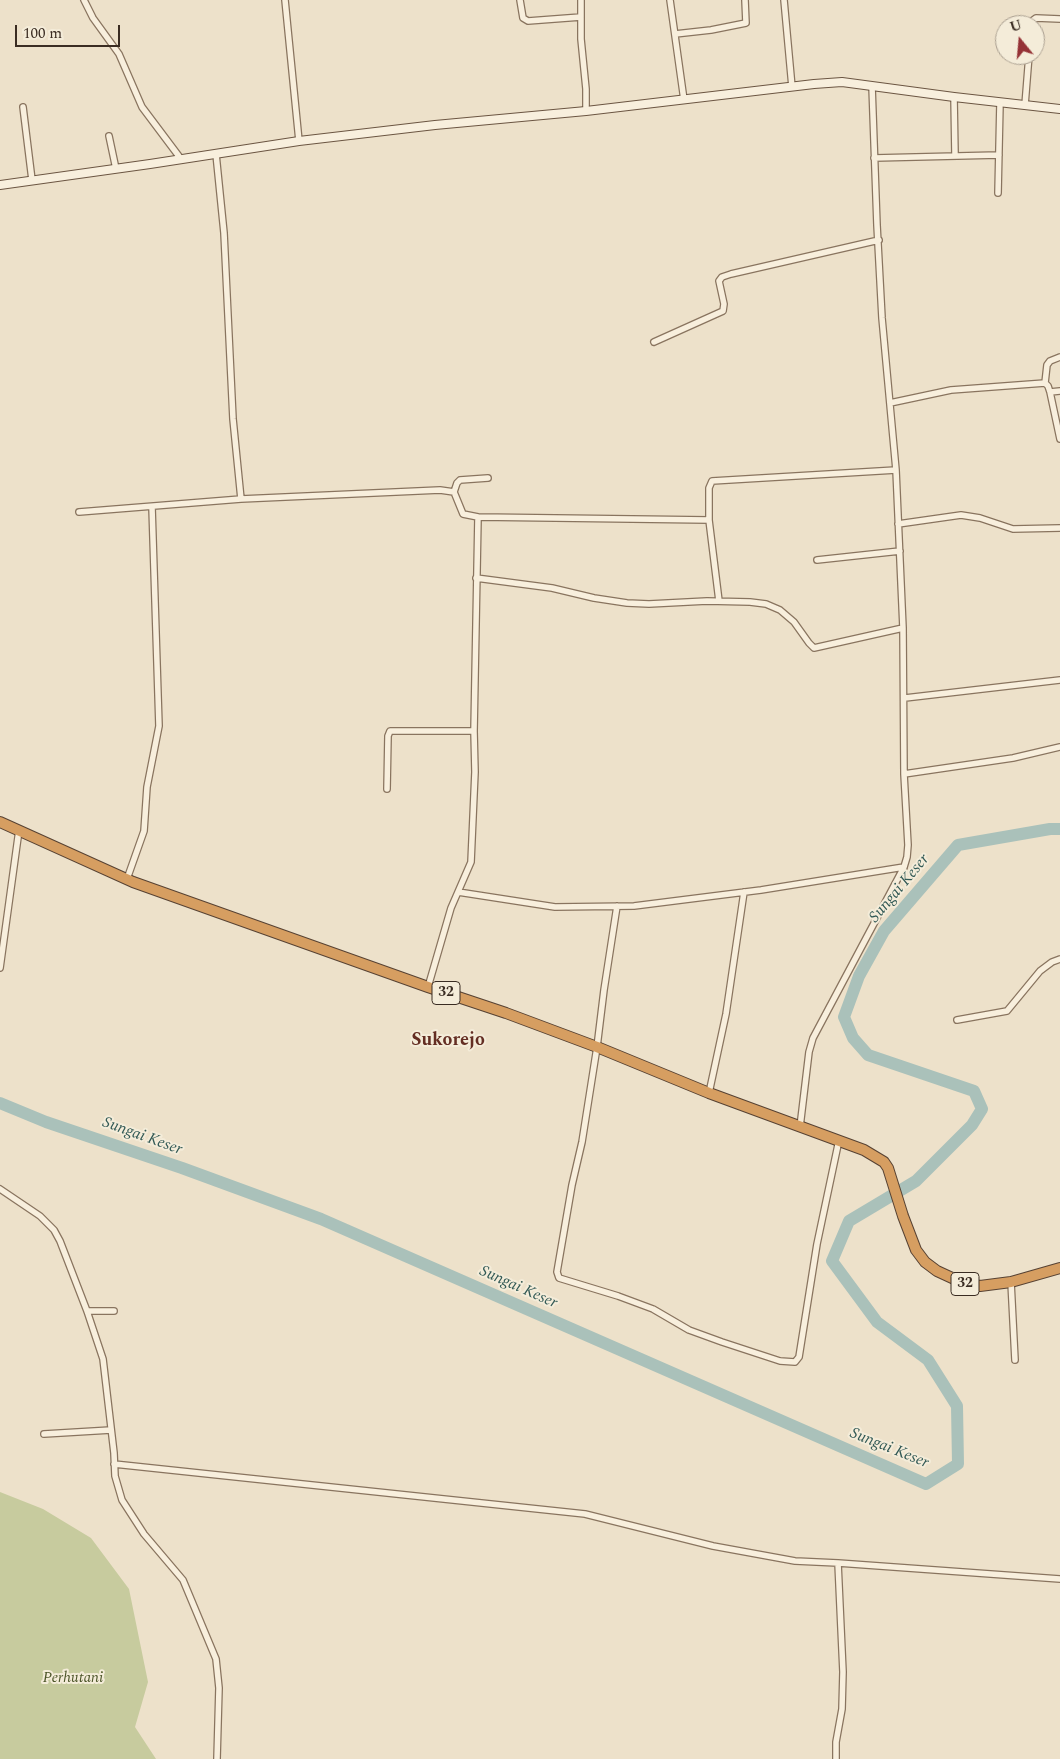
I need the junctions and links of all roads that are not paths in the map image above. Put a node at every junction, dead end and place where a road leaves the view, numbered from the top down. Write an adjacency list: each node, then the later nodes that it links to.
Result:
1 (84, 0): 28 (street)
2 (285, 0): 23 (street)
3 (520, 0): 8 (street)
4 (581, 0): 8 (street)
5 (670, 0): 11 (street)
6 (745, 0): 11 (street)
7 (784, 0): 14 (street)
8 (581, 17): 21 (street)
9 (1045, 18): 10 (street)
10 (1060, 19)
11 (675, 34): 16 (street)
12 (1028, 65): 18 (street)
13 (872, 86): 14 (street); 15 (street); 27 (street)
14 (792, 87): 16 (street)
15 (954, 97): 17 (street); 25 (street)
16 (684, 100): 21 (street)
17 (1000, 103): 18 (street); 26 (street)
18 (1025, 105): 20 (street)
19 (23, 107): 30 (street)
20 (1060, 109)
21 (586, 111): 23 (street)
22 (110, 136): 29 (street)
23 (298, 141): 24 (street)
24 (216, 154): 28 (street); 44 (street)
25 (955, 155): 26 (street); 27 (street)
26 (999, 155): 32 (street)
27 (874, 158): 33 (street)
28 (181, 159): 29 (street)
29 (116, 169): 30 (street)
30 (32, 180): 31 (street)
31 (0, 185)
32 (998, 193)
33 (878, 240): 34 (street); 39 (street)
34 (654, 342)
35 (1060, 357): 36 (street)
36 (1044, 383): 37 (street); 39 (street)
37 (1050, 392): 38 (street); 40 (street)
38 (1060, 392)
39 (890, 403): 41 (street)
40 (1060, 439)
41 (896, 470): 48 (street); 49 (street)
42 (488, 478): 43 (street)
43 (454, 492): 44 (street); 47 (street)
44 (241, 499): 45 (street)
45 (152, 507): 46 (street); 65 (street)
46 (79, 512)
47 (478, 517): 48 (street); 53 (street)
48 (709, 520): 54 (street)
49 (898, 524): 50 (street); 51 (street)
50 (1060, 528)
51 (900, 550): 52 (street); 55 (street)
52 (817, 560)
53 (476, 578): 54 (street); 58 (street)
54 (719, 601): 55 (street)
55 (903, 628): 57 (street)
56 (1060, 680): 57 (street)
57 (905, 698): 60 (street)
58 (474, 731): 61 (street); 66 (street)
59 (1060, 747): 60 (street)
60 (904, 774): 64 (street)
61 (386, 789)
62 (0, 822): 63 (highway, 32)
63 (19, 830): 65 (highway, 32); 70 (street)
64 (904, 867): 67 (street); 75 (street)
65 (127, 879): 71 (highway, 32)
66 (458, 892): 68 (street); 71 (street)
67 (744, 892): 68 (street); 74 (street)
68 (617, 906): 73 (street)
69 (1060, 959): 72 (street)
70 (0, 968)
71 (428, 987): 73 (highway, 32)
72 (958, 1020)
73 (597, 1047): 74 (highway, 32); 76 (street)
74 (709, 1093): 75 (highway, 32)
75 (800, 1127): 76 (highway, 32)
76 (839, 1140): 79 (highway, 32)
77 (0, 1189): 80 (street)
78 (1060, 1268): 79 (highway, 32)
79 (1011, 1282): 82 (street)
80 (87, 1311): 81 (street); 83 (street)
81 (114, 1311)
82 (1016, 1360)
83 (111, 1430): 84 (street); 85 (street)
84 (44, 1434)
85 (114, 1464): 86 (street); 88 (street)
86 (838, 1563): 87 (street); 89 (street)
87 (1060, 1579)
88 (217, 1759)
89 (836, 1759)

